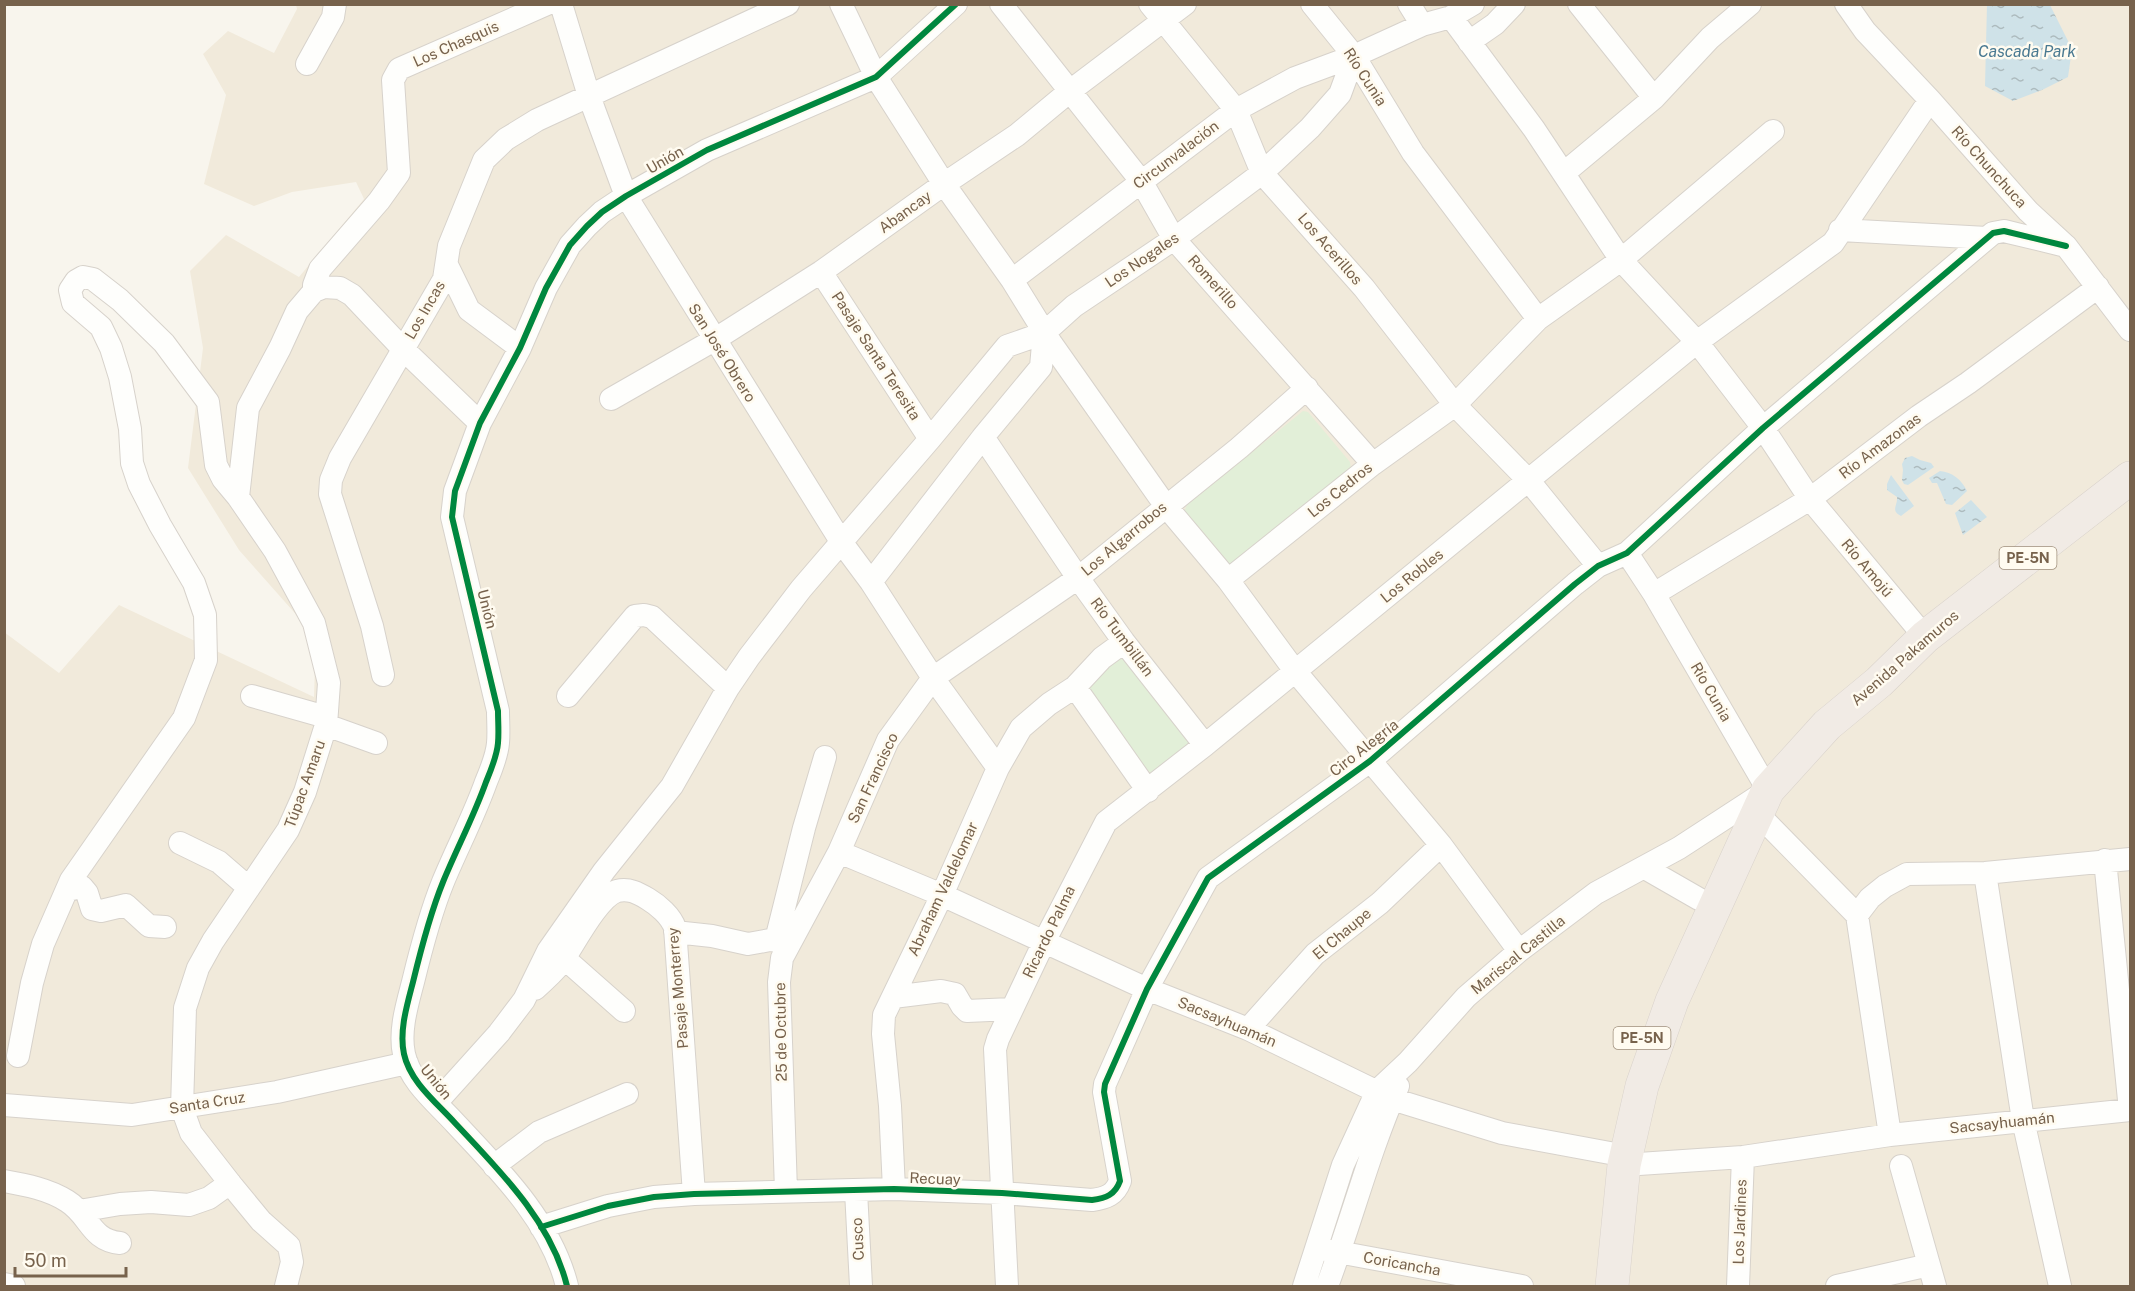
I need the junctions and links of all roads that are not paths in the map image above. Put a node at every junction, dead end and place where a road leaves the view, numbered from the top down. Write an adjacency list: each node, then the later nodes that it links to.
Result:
1 (335, 4): 21 (street)
2 (547, 4): 43 (street, Los Chasquis)
3 (561, 4): 24 (street, San José Obrero)
4 (788, 4): 24 (street, Los Incas)
5 (842, 4): 22 (street)
6 (956, 4): 22 (street, Unión)
7 (1001, 4): 23 (street, Romerillo)
8 (1185, 4): 16 (street, Abancay)
9 (1312, 4): 20 (street, Río Cunia)
10 (1409, 4): 18 (street)
11 (1473, 4): 17 (street)
12 (1514, 4): 19 (street)
13 (1579, 4): 25 (street)
14 (1750, 4): 25 (street)
15 (1846, 4): 26 (street, Río Chunchuca)
16 (1157, 13): 23 (street, Abancay); 27 (street, Los Acerillos)
17 (1451, 17): 18 (street); 19 (street, Río Amojú)
18 (1422, 25): 20 (street)
19 (1469, 42): 30 (street, Río Amojú)
20 (1354, 56): 27 (street, Circunvalación); 29 (street, Los Nogales); 44 (street, Río Cunia)
21 (307, 64)
22 (876, 77): 32 (street); 33 (street, Unión)
23 (1070, 91): 31 (street, Romerillo); 32 (street, Abancay)
24 (589, 96): 33 (street, San José Obrero); 39 (street, Los Incas)
25 (1654, 98): 30 (street)
26 (1930, 100): 34 (street, Los Robles); 37 (street, Río Chunchuca)
27 (1236, 110): 29 (street, Los Acerillos); 31 (street, Circunvalación)
28 (1773, 130): 38 (street, Los Cedros)
29 (1262, 173): 36 (street, Los Nogales); 53 (street, Los Acerillos)
30 (1564, 173): 38 (street, Río Amojú)
31 (1141, 181): 36 (street, Romerillo); 41 (street, Circunvalación)
32 (944, 184): 40 (street, Abancay); 41 (street)
33 (626, 196): 47 (street, San José Obrero); 49 (street, Unión)
34 (1840, 230): 35 (street); 48 (street, Los Robles)
35 (1987, 238): 37 (street); 55 (street, Ciro Alegría)
36 (1174, 239): 46 (street, Los Nogales); 51 (street, Romerillo)
37 (2066, 246): 42 (street, Río Chunchuca)
38 (1622, 260): 44 (street, Los Cedros); 48 (street, Río Amojú)
39 (448, 267): 49 (street); 50 (street, Los Incas)
40 (821, 272): 47 (street, Abancay); 57 (street, Pasaje Santa Teresita)
41 (1012, 280): 46 (street)
42 (2098, 287): 45 (street, Río Chunchuca); 62 (street, Río Amazonas)
43 (314, 291): 50 (street); 61 (street)
44 (1538, 319): 53 (street, Los Cedros)
45 (2130, 330)
46 (1044, 333): 56 (street); 57 (street); 63 (street)
47 (714, 340): 52 (street, Abancay); 64 (street, San José Obrero)
48 (1697, 342): 55 (street, Río Amojú); 60 (street, Los Robles)
49 (520, 348): 54 (street, Unión)
50 (403, 349): 54 (street); 74 (street, Los Incas)
51 (1307, 388): 58 (street, Romerillo); 63 (street, Los Algarrobos)
52 (611, 399)
53 (1455, 405): 58 (street, Los Cedros); 60 (street, Los Acerillos)
54 (480, 423): 113 (street, Unión)
55 (1763, 428): 62 (street, Río Amojú); 65 (street, Ciro Alegría)
56 (983, 437): 67 (street, Río Tumbillán); 69 (street)
57 (930, 439): 64 (street)
58 (1373, 464): 68 (street, Los Cedros)
59 (2130, 478): 71 (highway, Avenida Pakamuros / PE-5N)
60 (1529, 481): 66 (street, Los Acerillos); 73 (street, Los Robles)
61 (238, 497): 80 (street, Túpac Amaru); 96 (street, Túpac Amaru)
62 (1810, 499): 70 (street, Río Amazonas); 71 (street, Río Amojú)
63 (1165, 506): 67 (street, Los Algarrobos); 68 (street)
64 (842, 543): 69 (street, San José Obrero); 77 (street)
65 (1628, 553): 66 (street, Ciro Alegría); 70 (street, Río Cunia)
66 (1598, 566): 84 (street, Ciro Alegría)
67 (1078, 578): 72 (street, Río Tumbillán); 75 (street, Los Algarrobos)
68 (1228, 580): 73 (street)
69 (871, 582): 75 (street, San José Obrero)
70 (1654, 594): 87 (street, Río Cunia)
71 (1925, 637): 87 (highway, Avenida Pakamuros / PE-5N)
72 (1125, 642): 76 (street, Abraham Valdelomar); 82 (street, Río Tumbillán)
73 (1295, 670): 82 (street, Ricardo Palma); 84 (street)
74 (383, 675)
75 (933, 678): 85 (street, San José Obrero); 90 (street, San Francisco)
76 (1075, 687): 85 (street, Abraham Valdelomar); 86 (street)
77 (728, 688): 79 (street); 108 (street)
78 (252, 696): 80 (street)
79 (568, 696)
80 (326, 721): 81 (street); 95 (street, Túpac Amaru)
81 (376, 743)
82 (1205, 745): 86 (street, Ricardo Palma)
83 (825, 756): 102 (street)
84 (1370, 761): 89 (street); 106 (street, Ciro Alegría)
85 (998, 768): 97 (street, Abraham Valdelomar)
86 (1148, 791): 103 (street, Ricardo Palma)
87 (1763, 801): 93 (street, Mariscal Castilla); 98 (highway, Avenida Pakamuros / PE-5N); 99 (street, Río Cunia)
88 (180, 843): 95 (street)
89 (1441, 844): 104 (street); 111 (street, El Chaupe)
90 (839, 852): 97 (street, Sacsayhuamán); 102 (street, 25 de Octubre)
91 (2130, 859): 92 (street)
92 (2105, 860): 94 (street); 119 (street, Sacsayhuamán)
93 (1645, 868): 98 (street); 104 (street, Mariscal Castilla)
94 (1985, 873): 99 (street); 120 (street)
95 (249, 888): 118 (street, Túpac Amaru)
96 (67, 890): 100 (street); 112 (street)
97 (942, 895): 103 (street, Sacsayhuamán); 107 (street, Abraham Valdelomar)
98 (1707, 903): 123 (highway, Avenida Pakamuros / PE-5N)
99 (1857, 915): 121 (street)
100 (165, 927)
101 (675, 932): 102 (street); 105 (street, Pasaje Monterrey); 132 (street, Pasaje Monterrey)
102 (783, 941): 129 (street, 25 de Octubre)
103 (1044, 942): 106 (street, Sacsayhuamán); 109 (street, Ricardo Palma)
104 (1519, 951): 115 (street, Mariscal Castilla)
105 (564, 958): 108 (street, Pasaje Monterrey); 110 (street)
106 (1147, 989): 111 (street, Sacsayhuamán); 131 (street, Recuay)
107 (893, 997): 109 (street); 128 (street, Abraham Valdelomar)
108 (524, 1000): 116 (street)
109 (1012, 1009): 131 (street, Ricardo Palma)
110 (624, 1011)
111 (1248, 1029): 115 (street, Sacsayhuamán)
112 (18, 1056)
113 (407, 1063): 116 (street, Unión); 118 (street, Santa Cruz)
114 (627, 1094): 124 (street)
115 (1384, 1095): 123 (street, Sacsayhuamán); 136 (street); 137 (street)
116 (436, 1103): 124 (street, Unión)
117 (4, 1105): 118 (street, Santa Cruz)
118 (182, 1108): 127 (street, Túpac Amaru)
119 (2130, 1111): 120 (street, Sacsayhuamán)
120 (2023, 1120): 121 (street, Sacsayhuamán); 153 (street)
121 (1890, 1135): 122 (street, Sacsayhuamán)
122 (1743, 1157): 123 (street, Sacsayhuamán); 151 (street, Los Jardines)
123 (1619, 1158): 149 (highway, Avenida Pakamuros / PE-5N); 150 (highway, Avenida Pakamuros / PE-5N)
124 (494, 1166): 134 (street, Unión)
125 (1901, 1166): 138 (street)
126 (4, 1181): 133 (street)
127 (230, 1183): 133 (street); 143 (street, Túpac Amaru)
128 (894, 1189): 130 (street, Recuay); 131 (street, Recuay)
129 (786, 1191): 130 (street, Recuay); 132 (street, Recuay)
130 (856, 1191): 145 (street, Cusco)
131 (1002, 1193): 146 (street, Ricardo Palma)
132 (694, 1194): 134 (street, Recuay)
133 (79, 1211): 135 (street)
134 (541, 1227): 144 (street, Unión)
135 (120, 1243)
136 (1317, 1247): 137 (street, Coricancha); 147 (street)
137 (1340, 1252): 139 (street, Coricancha); 148 (street)
138 (1932, 1276): 152 (street)
139 (1467, 1281): 141 (street, Coricancha)
140 (4, 1284): 142 (street)
141 (1520, 1286)
142 (14, 1287)
143 (286, 1287)
144 (567, 1287)
145 (861, 1287)
146 (1007, 1287)
147 (1304, 1287)
148 (1327, 1287)
149 (1595, 1287)
150 (1612, 1287)
151 (1738, 1287)
152 (1838, 1287)
153 (2060, 1287)

